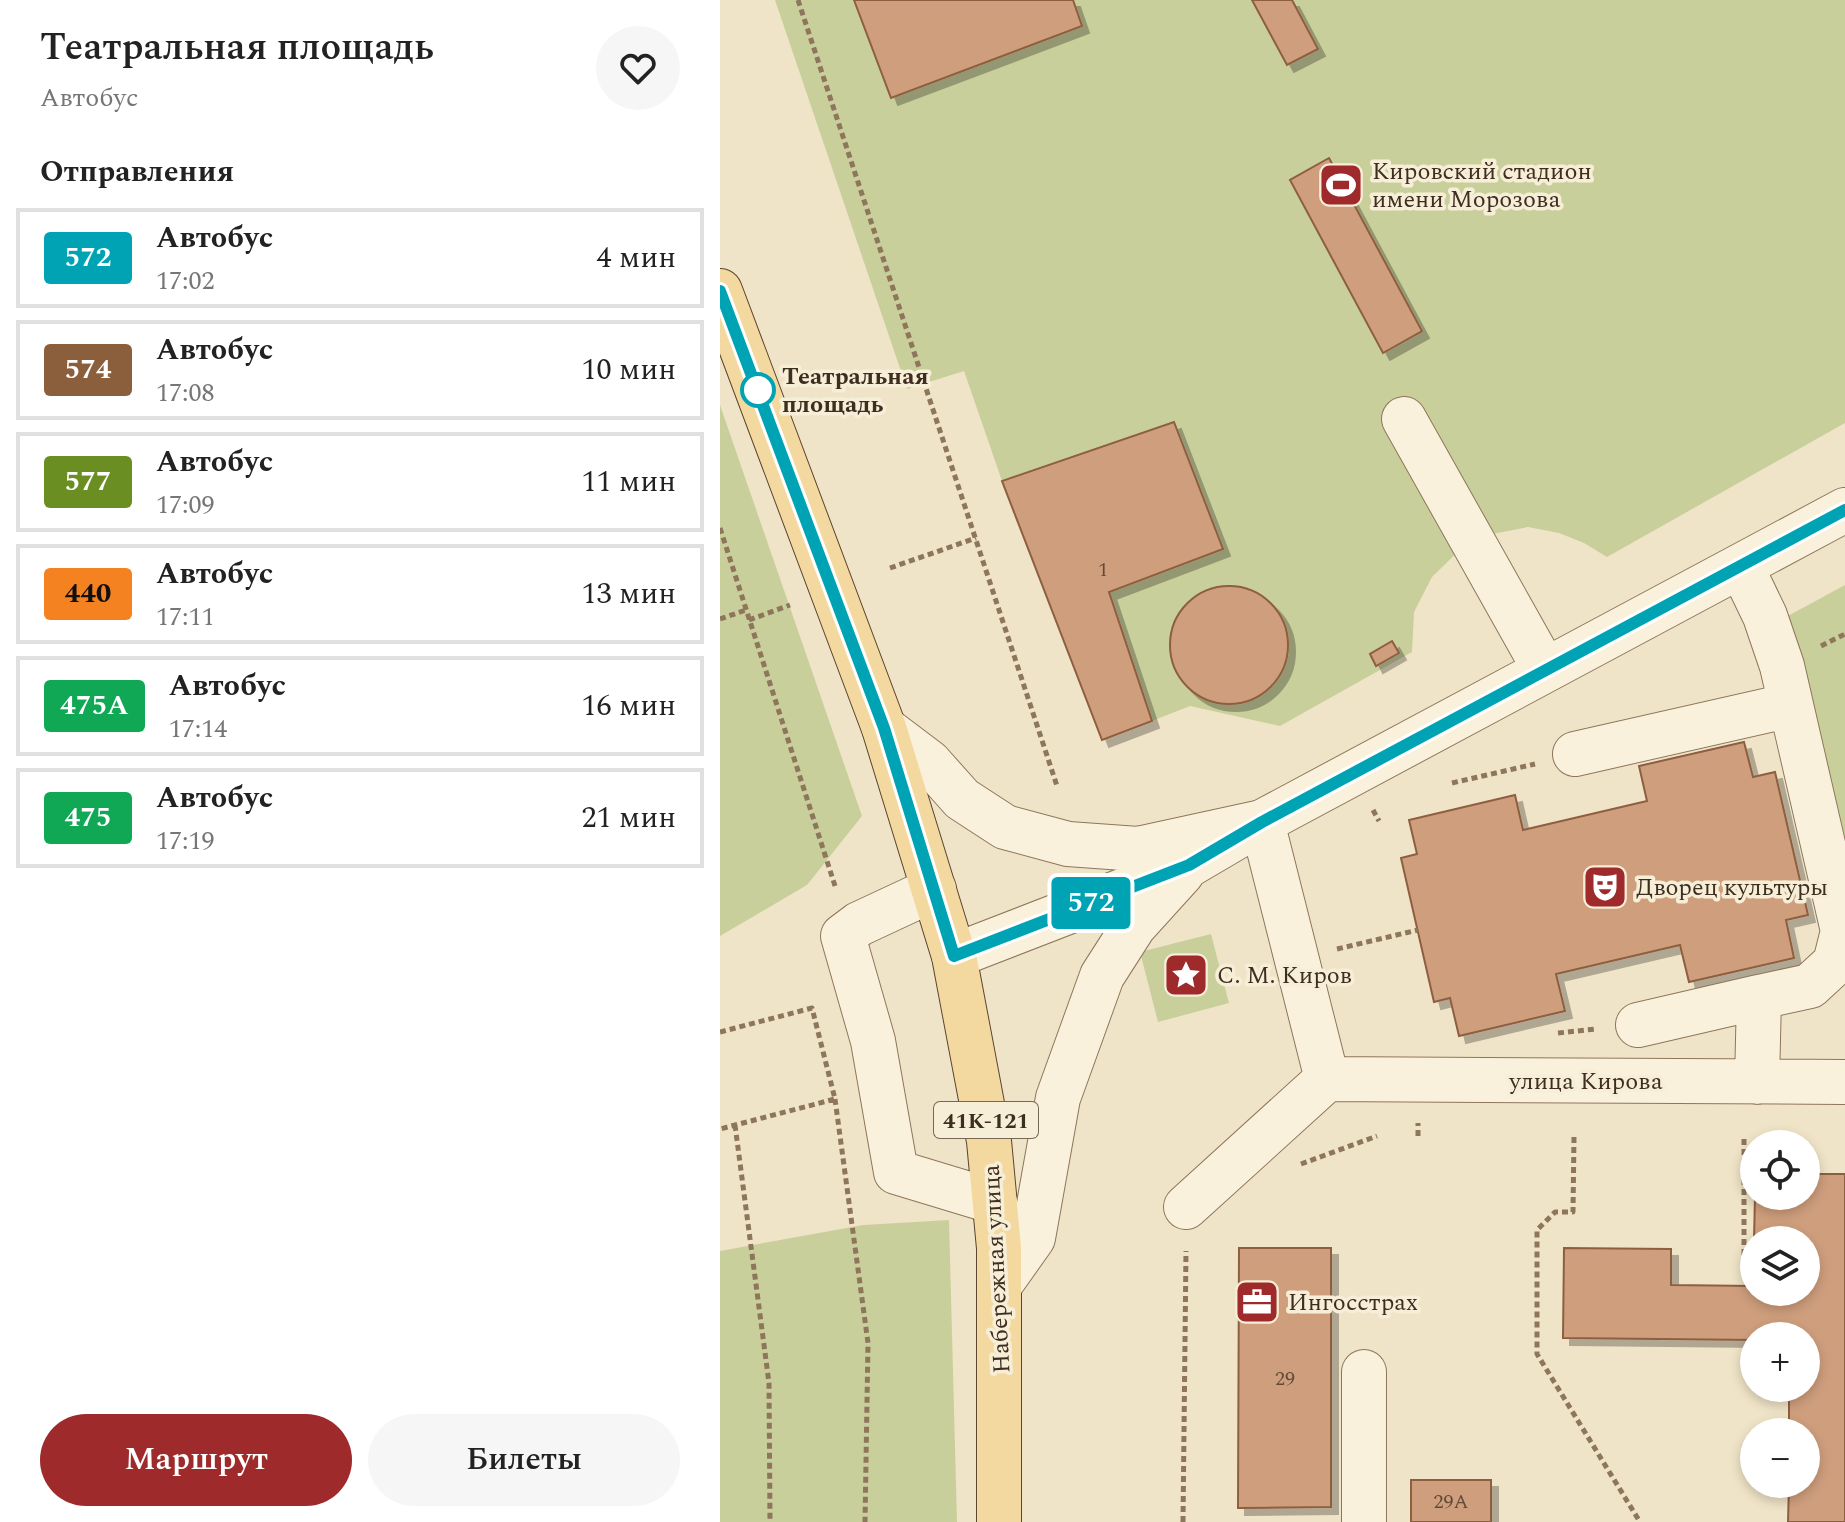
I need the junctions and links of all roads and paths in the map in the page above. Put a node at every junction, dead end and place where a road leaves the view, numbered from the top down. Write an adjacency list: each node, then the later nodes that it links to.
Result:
1 (798, 0): 6 (path)
2 (720, 291): 15 (main road, Набережная улица / 41К-121)
3 (1404, 419): 13 (street)
4 (1845, 510): 7 (street)
5 (720, 528): 10 (path)
6 (976, 538): 8 (path); 18 (path)
7 (1741, 566): 13 (street); 14 (street)
8 (890, 568)
9 (790, 605): 12 (path)
10 (746, 610): 11 (path); 12 (path)
11 (720, 619)
12 (749, 620): 24 (path)
13 (1545, 670): 21 (street)
14 (1791, 705): 16 (street); 28 (street)
15 (884, 728): 21 (street); 23 (main road, Набережная улица / 41К-121)
16 (1575, 754): 17 (path)
17 (1452, 783)
18 (1057, 786)
19 (1373, 810): 20 (path)
20 (1379, 821)
21 (1262, 822): 22 (street); 32 (street)
22 (1189, 865): 27 (street); 41 (street)
23 (934, 889): 24 (street); 27 (main road, Набережная улица / 41К-121)
24 (859, 924): 39 (street)
25 (1418, 930): 26 (path)
26 (1344, 947)
27 (954, 956): 39 (main road, Набережная улица / 41К-121)
28 (1759, 997): 30 (street); 33 (street)
29 (720, 1021): 31 (path)
30 (1638, 1025)
31 (722, 1031): 35 (path)
32 (1327, 1079): 33 (street, улица Кирова); 40 (street)
33 (1757, 1082): 34 (street, улица Кирова)
34 (1845, 1082)
35 (835, 1099): 36 (path); 45 (path)
36 (735, 1125): 37 (path); 44 (path)
37 (720, 1129)
38 (1574, 1137): 48 (path)
39 (995, 1202): 41 (main road, Набережная улица / 41К-121)
40 (1186, 1207): 46 (path)
41 (999, 1286): 43 (main road, Набережная улица / 41К-121)
42 (1364, 1372): 47 (street)
43 (1004, 1514)
44 (770, 1522)
45 (865, 1522)
46 (1183, 1522)
47 (1364, 1522)
48 (1640, 1522)

